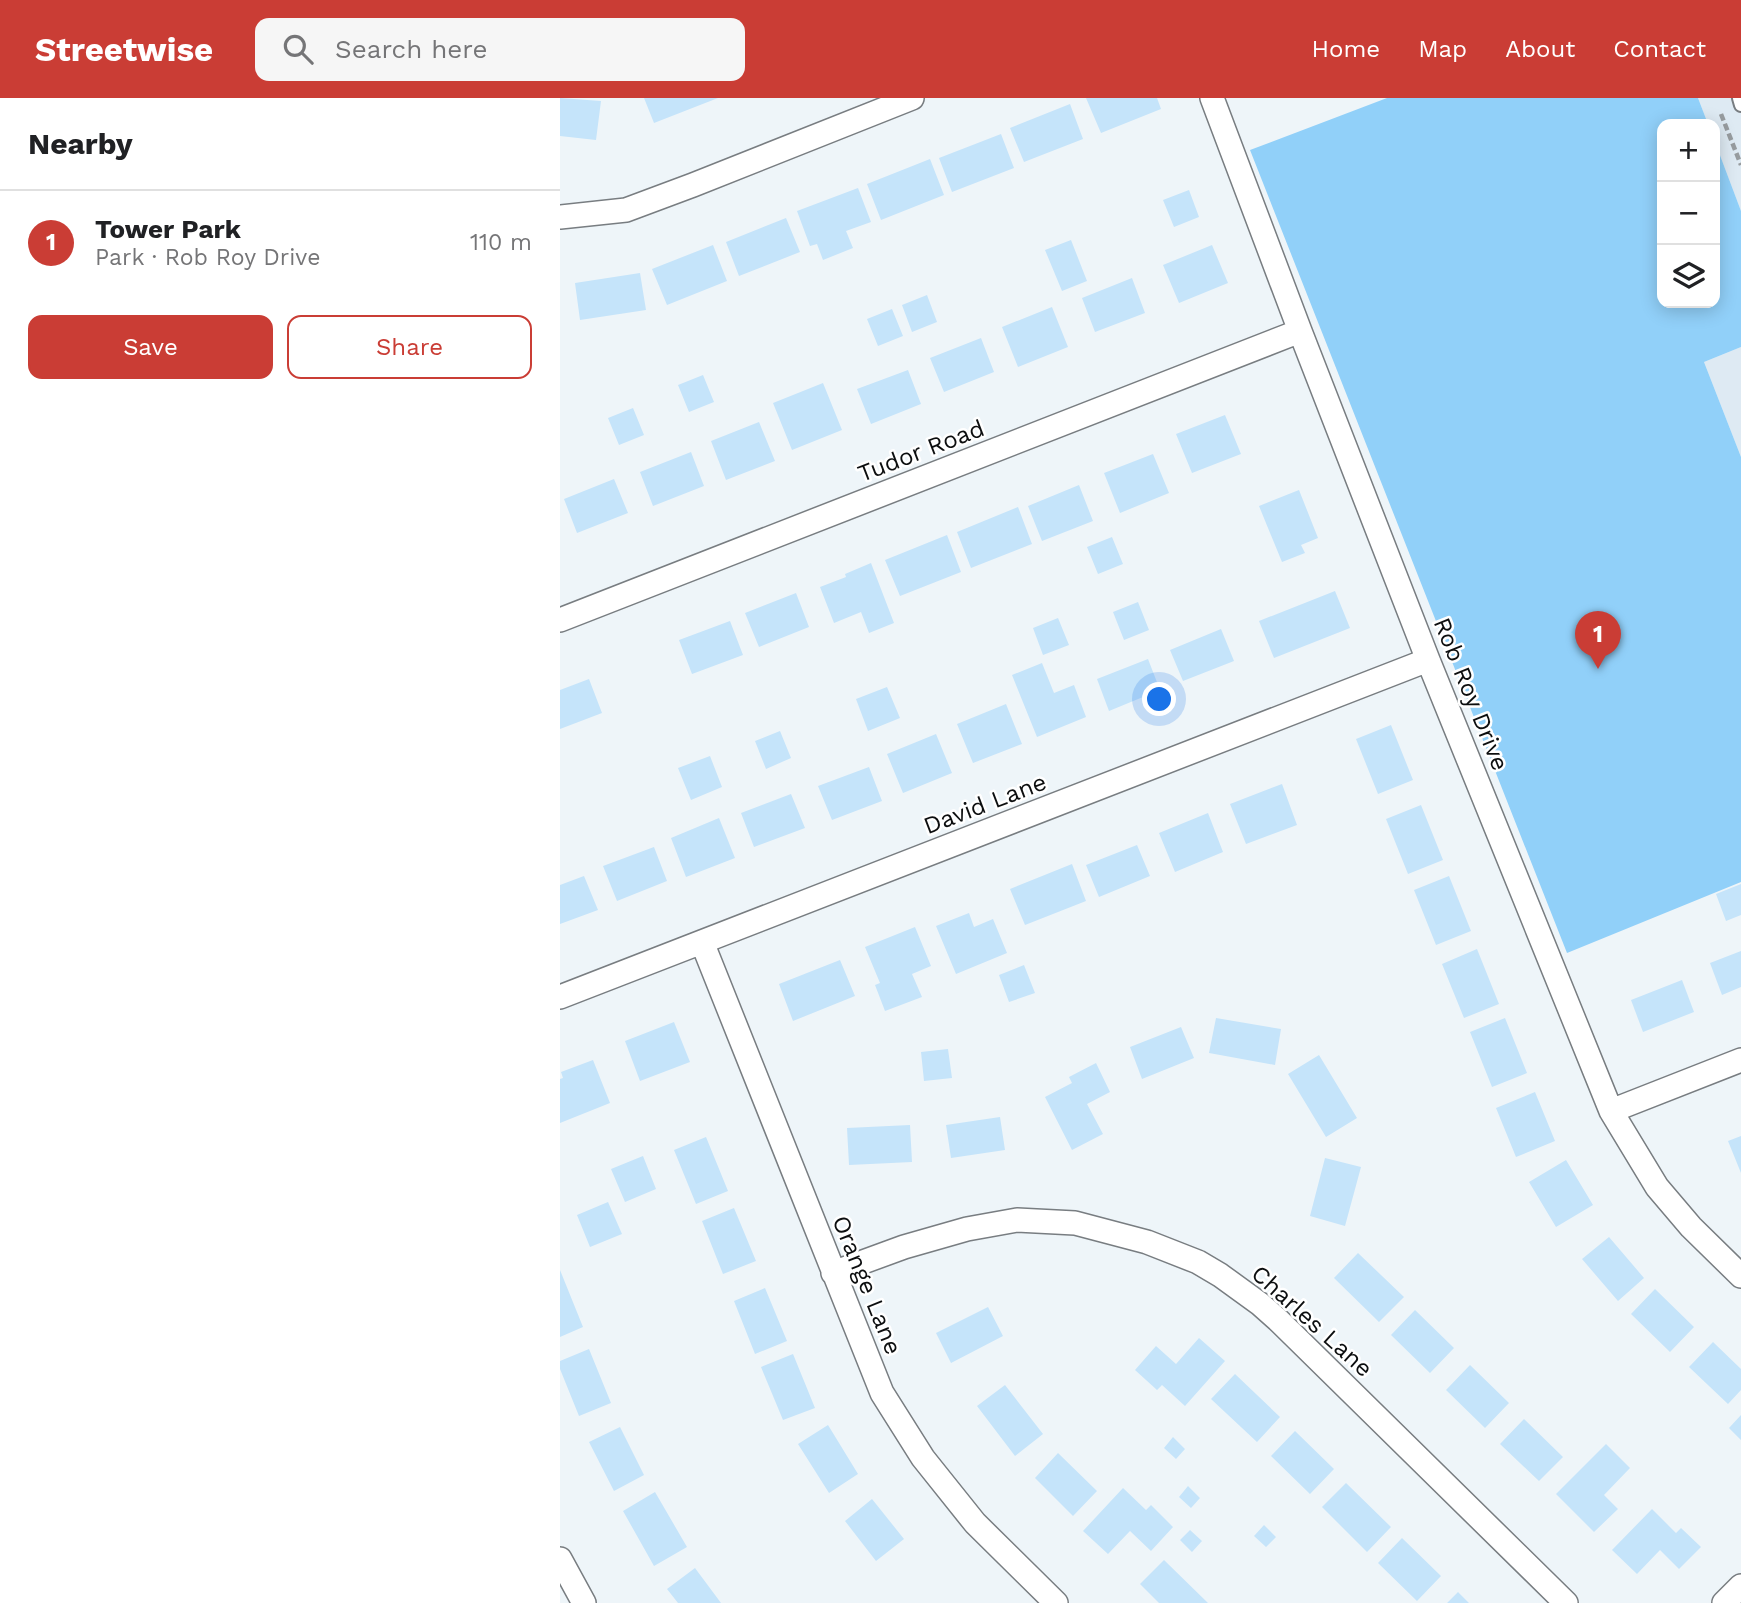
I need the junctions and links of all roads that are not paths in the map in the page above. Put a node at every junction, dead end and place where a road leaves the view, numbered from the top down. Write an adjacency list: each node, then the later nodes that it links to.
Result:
1 (912, 98): 5 (street)
2 (1213, 98): 6 (street, Rob Roy Drive)
3 (1739, 98): 4 (lane)
4 (1741, 105)
5 (560, 217)
6 (1300, 331): 7 (street, Tudor Road); 8 (street, Rob Roy Drive)
7 (560, 620)
8 (1428, 660): 9 (street, David Lane); 12 (street, Rob Roy Drive)
9 (702, 942): 10 (street, David Lane); 13 (street, Orange Lane)
10 (560, 997)
11 (1741, 1060): 12 (street)
12 (1611, 1111): 14 (street, Rob Roy Drive)
13 (833, 1273): 18 (street, Orange Lane); 19 (street, Charles Lane)
14 (1741, 1276)
15 (560, 1559): 17 (street)
16 (1741, 1586): 20 (street)
17 (584, 1603)
18 (1056, 1603)
19 (1566, 1603)
20 (1724, 1603)

